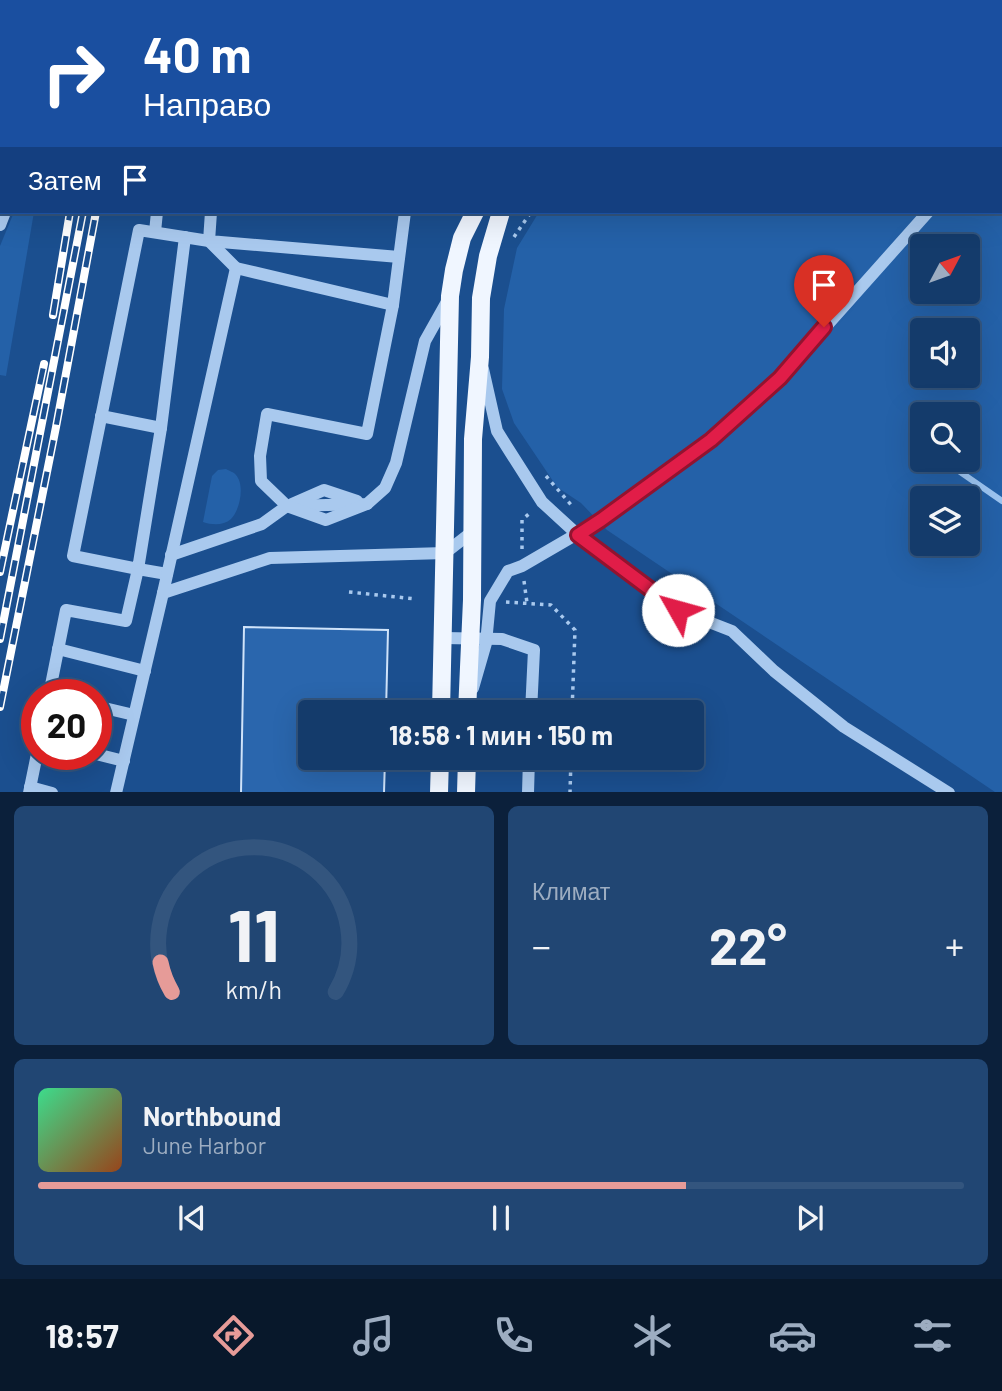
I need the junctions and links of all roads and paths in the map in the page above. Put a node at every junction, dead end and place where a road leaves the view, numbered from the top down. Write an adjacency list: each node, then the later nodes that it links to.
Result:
1 (157, 214): 8 (street)
2 (211, 214): 10 (street)
3 (405, 214): 12 (street)
4 (474, 214): 14 (main road)
5 (500, 214): 16 (main road)
6 (530, 214): 11 (path)
7 (926, 214): 23 (street)
8 (155, 232): 9 (street); 17 (street)
9 (185, 237): 10 (street); 18 (street)
10 (209, 242): 12 (street); 13 (street)
11 (510, 245)
12 (399, 257): 15 (street)
13 (236, 268): 15 (street); 27 (street)
14 (450, 296): 22 (street); 26 (main road)
15 (393, 305): 22 (street)
16 (480, 357): 21 (street); 24 (main road)
17 (101, 416): 18 (street); 29 (street)
18 (161, 428): 29 (street)
19 (539, 468): 20 (path)
20 (556, 489): 21 (path); 23 (path)
21 (542, 502): 25 (street); 28 (path)
22 (287, 506): 27 (street)
23 (591, 526): 25 (street)
24 (472, 532): 26 (street); 37 (main road)
25 (578, 535): 28 (street); 60 (street)
26 (445, 553): 32 (street); 36 (main road)
27 (171, 555): 30 (street)
28 (522, 566): 35 (path); 37 (street)
29 (138, 569): 30 (street); 38 (street)
30 (167, 574): 32 (street)
31 (349, 592): 33 (path)
32 (163, 593): 39 (street)
33 (416, 600)
34 (501, 601): 35 (path)
35 (527, 603): 44 (path)
36 (443, 638): 37 (street); 41 (main road)
37 (478, 638): 42 (main road); 43 (street)
38 (58, 649): 39 (street); 40 (street)
39 (145, 671): 46 (street)
40 (52, 679)
41 (441, 700)
42 (469, 700)
43 (532, 700)
44 (572, 700)
45 (112, 710): 46 (street)
46 (134, 715): 48 (street)
47 (112, 758): 48 (street)
48 (124, 761): 55 (street)
49 (33, 770): 54 (street)
50 (440, 770): 56 (main road)
51 (467, 770): 57 (main road)
52 (529, 770): 58 (street)
53 (571, 770): 59 (path)
54 (29, 790)
55 (116, 792)
56 (439, 792)
57 (466, 792)
58 (528, 792)
59 (570, 792)
60 (947, 792)

